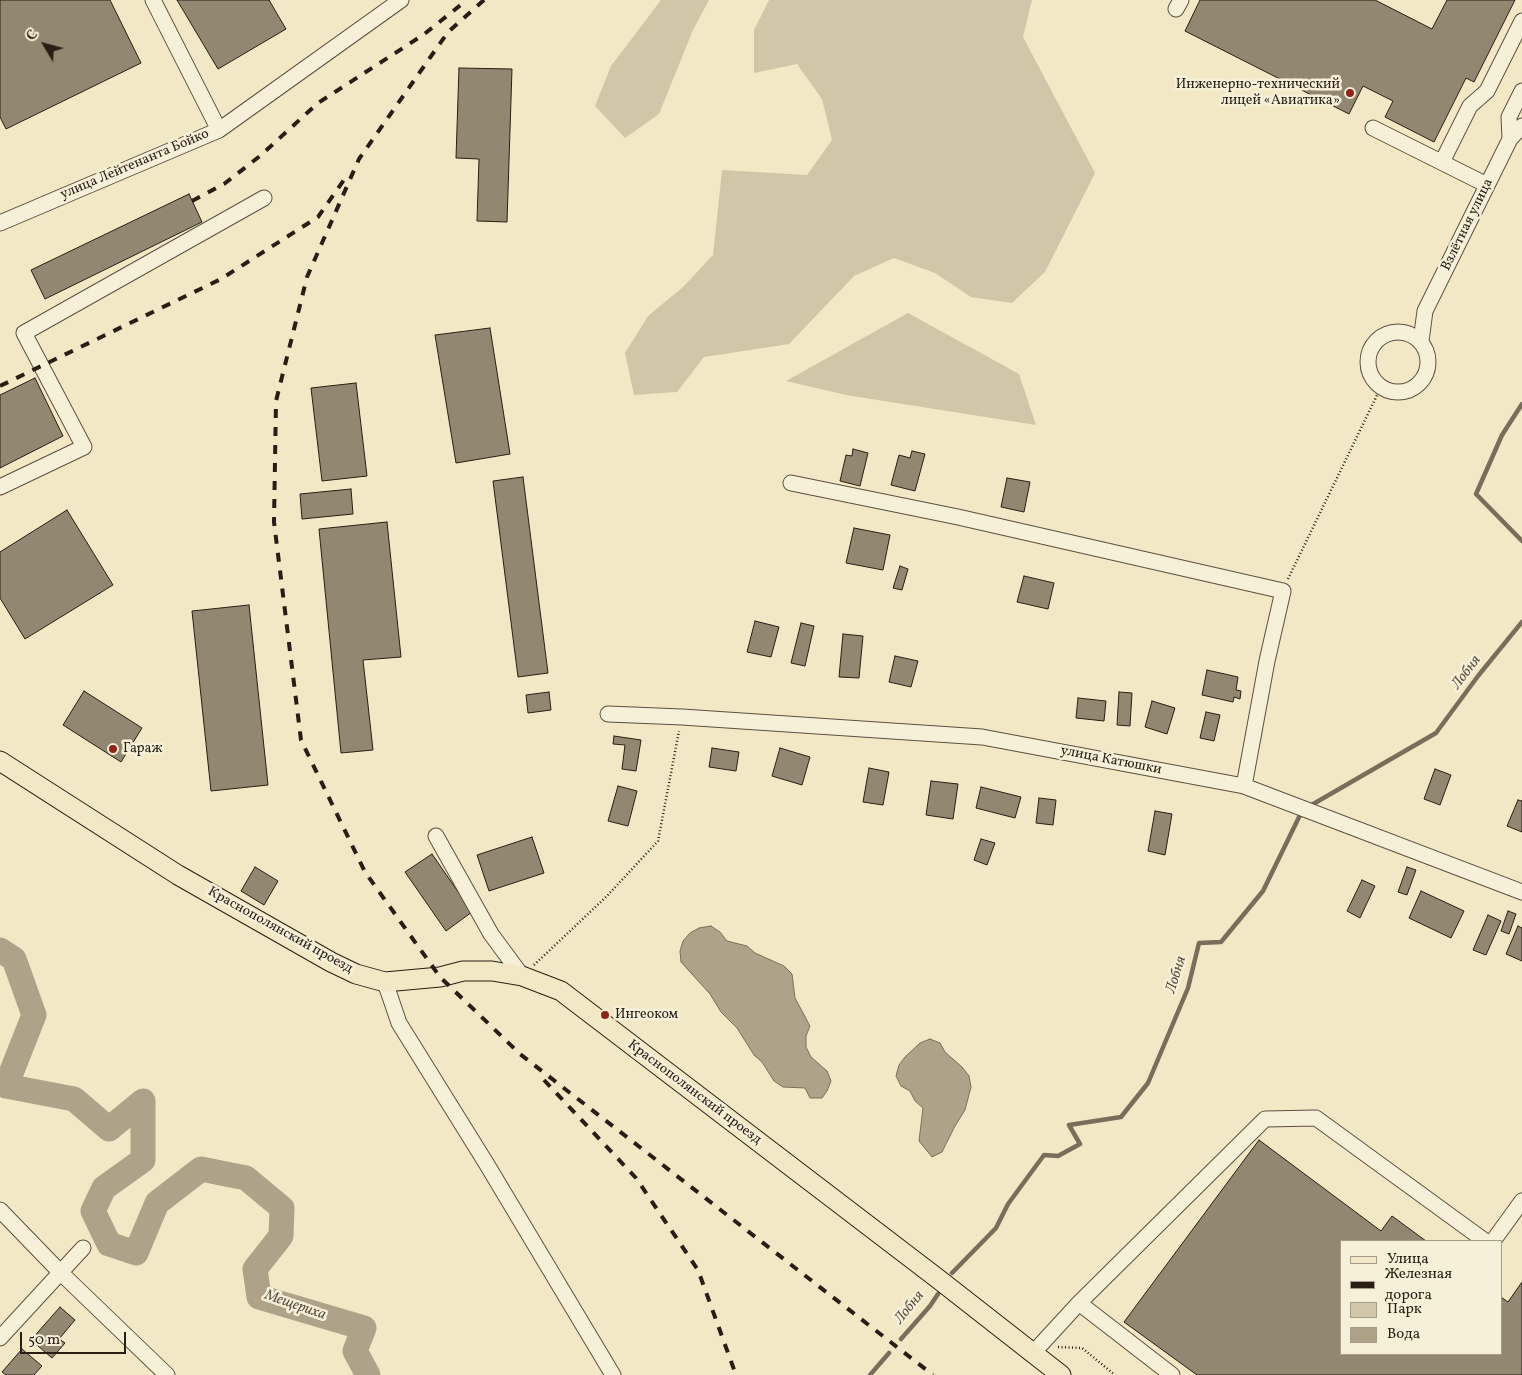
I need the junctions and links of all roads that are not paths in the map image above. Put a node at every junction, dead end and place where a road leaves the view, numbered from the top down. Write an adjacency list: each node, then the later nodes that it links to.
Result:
1 (153, 0): 7 (street, улица Лейтенанта Бойко)
2 (401, 0): 7 (street)
3 (1522, 21): 9 (street)
4 (1522, 92): 8 (street, Взлётная улица)
5 (1522, 126): 8 (street, Взлётная улица)
6 (1373, 128): 9 (street)
7 (220, 130): 12 (street, улица Лейтенанта Бойко)
8 (1510, 139): 10 (street, Взлётная улица)
9 (1442, 162): 10 (street)
10 (1487, 185): 13 (street, Взлётная улица)
11 (264, 198): 17 (street)
12 (0, 223)
13 (1425, 311): 14 (street); 15 (street)
14 (1403, 332): 15 (street); 15 (street)
15 (1421, 341)
16 (791, 483): 20 (street)
17 (0, 487)
18 (608, 714): 20 (street, улица Катюшки)
19 (0, 761): 24 (main road, Краснополянский проезд)
20 (1244, 786): 22 (street, улица Катюшки)
21 (436, 836): 23 (street)
22 (1522, 892)
23 (522, 976): 24 (main road, Краснополянский проезд); 33 (main road, Краснополянский проезд)
24 (385, 982): 35 (street)
25 (1522, 1201): 28 (street)
26 (0, 1210): 30 (street)
27 (1484, 1240): 31 (street)
28 (1494, 1240)
29 (83, 1248): 30 (street)
30 (61, 1272): 32 (street); 34 (street)
31 (1080, 1303): 33 (street); 37 (street)
32 (0, 1338)
33 (1036, 1350): 36 (main road, Краснополянский проезд)
34 (167, 1375)
35 (613, 1375)
36 (1061, 1375)
37 (1172, 1375)

